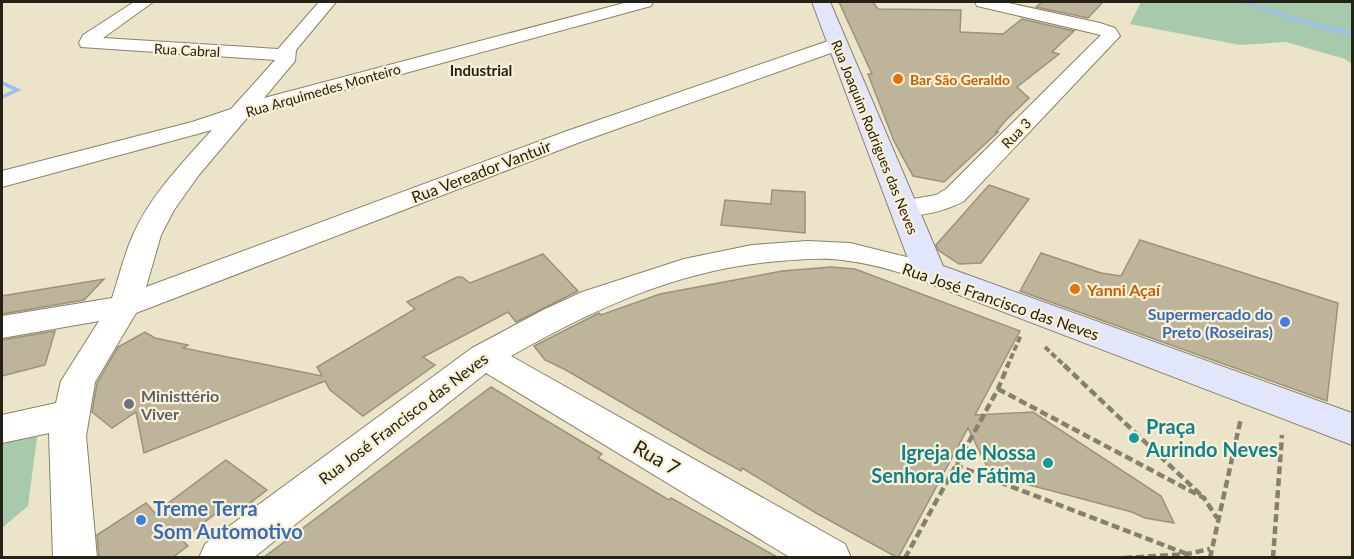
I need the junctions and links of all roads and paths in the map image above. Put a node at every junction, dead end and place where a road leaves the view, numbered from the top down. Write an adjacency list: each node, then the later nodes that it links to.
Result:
1 (145, 2): 7 (street, Rua Cabral)
2 (328, 2): 7 (street)
3 (645, 2): 8 (street, Rua Arquimedes Monteiro)
4 (821, 2): 6 (street, Rua Joaquim Rodrigues das Neves)
5 (982, 2): 10 (street, Rua 3)
6 (838, 44): 10 (street, Rua Joaquim Rodrigues das Neves); 12 (street, Rua Vereador Vantuir)
7 (285, 56): 8 (street)
8 (239, 114): 9 (street, Rua Arquimedes Monteiro); 12 (street)
9 (2, 179)
10 (904, 208): 11 (street, Rua Joaquim Rodrigues das Neves)
11 (929, 272): 16 (street, Rua José Francisco das Neves); 22 (street, Rua José Francisco das Neves)
12 (125, 306): 13 (street, Rua Vereador Vantuir); 19 (street)
13 (2, 327)
14 (1024, 327): 17 (path)
15 (1041, 344): 24 (path)
16 (484, 356): 29 (street, Rua José Francisco das Neves); 30 (street, Rua 7)
17 (998, 389): 23 (path); 24 (path)
18 (1242, 410): 25 (path)
19 (71, 414): 21 (street); 28 (street)
20 (1282, 427): 34 (path)
21 (2, 429)
22 (1353, 429)
23 (955, 465): 27 (path); 31 (path)
24 (1204, 498): 25 (path)
25 (1217, 518): 26 (path)
26 (1210, 549): 27 (path); 33 (path)
27 (1187, 554): 32 (path)
28 (75, 558)
29 (220, 558)
30 (830, 558)
31 (905, 558)
32 (1124, 558)
33 (1210, 558)
34 (1273, 558)

